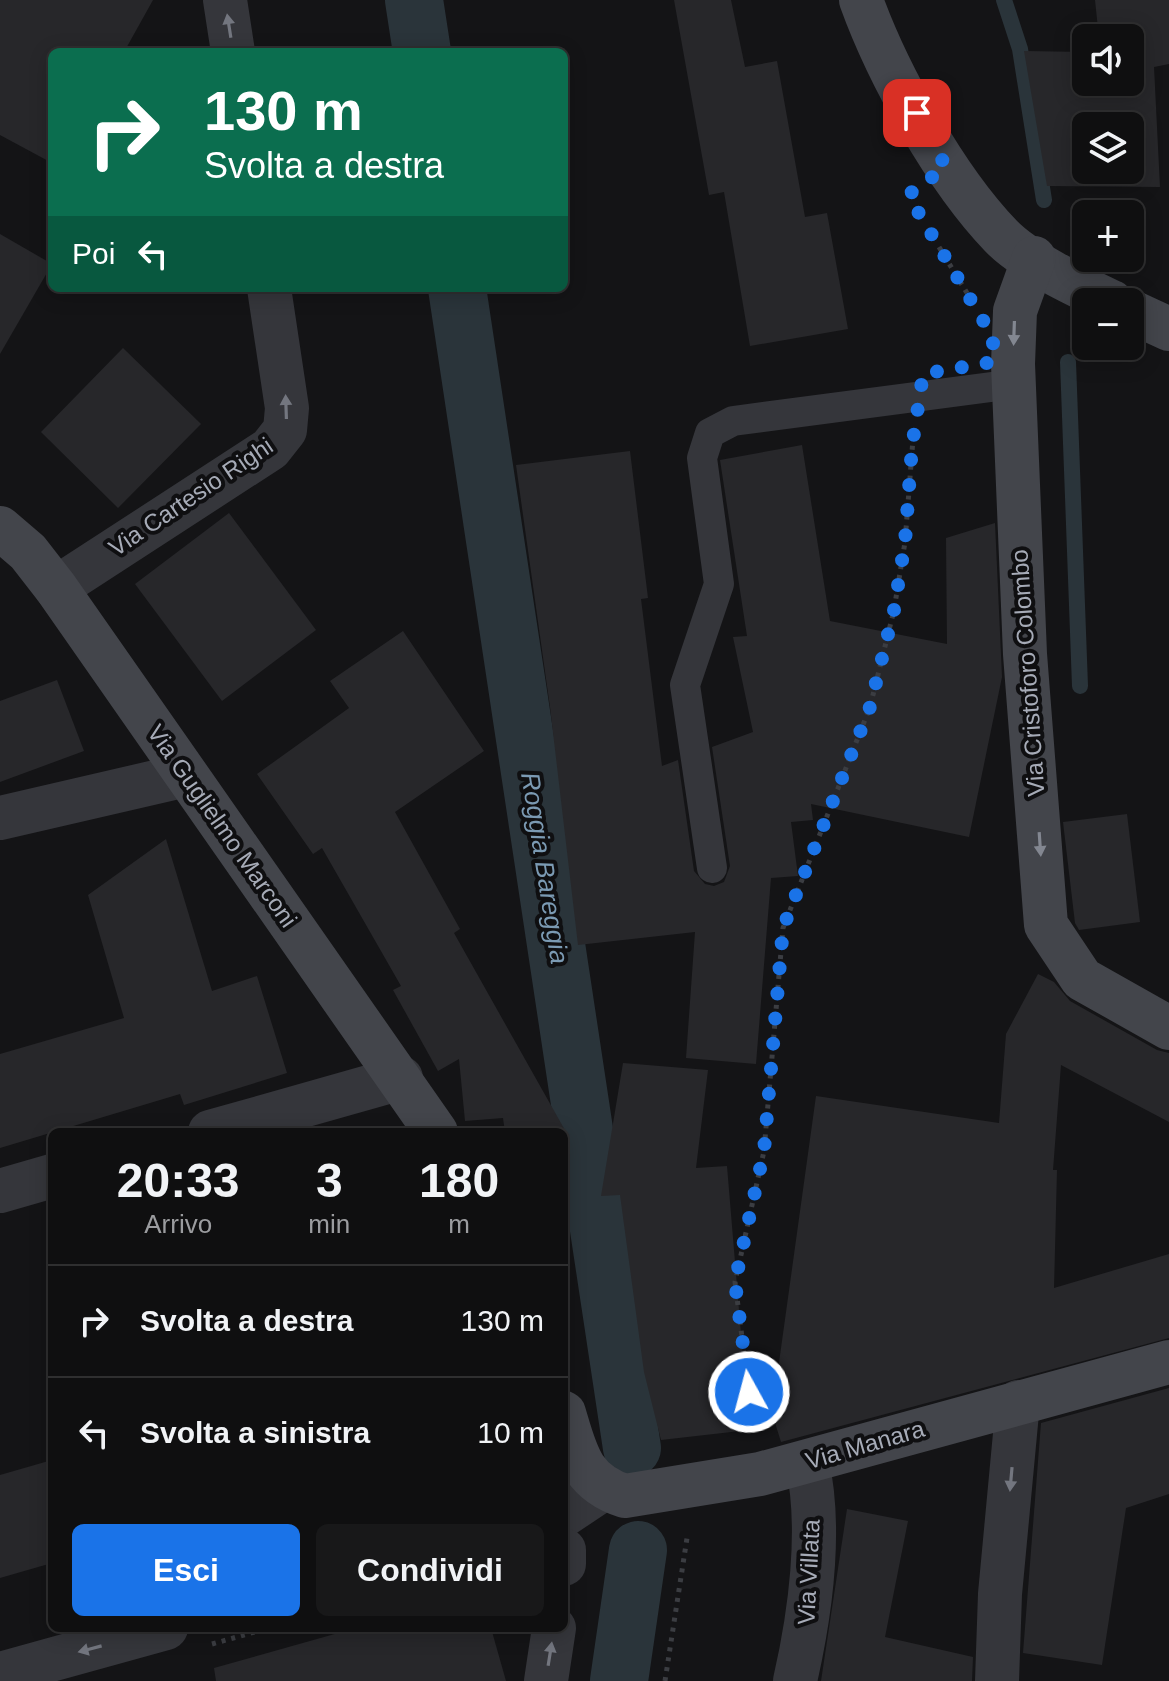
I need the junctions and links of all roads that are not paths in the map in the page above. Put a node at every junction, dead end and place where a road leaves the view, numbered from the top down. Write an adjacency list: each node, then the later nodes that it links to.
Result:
1 (225, 0): 3 (street, one-way to 1)
2 (861, 0): 4 (street)
3 (232, 48)
4 (1034, 258): 5 (street); 9 (street, Via Cristoforo Colombo, one-way to 9)
5 (1087, 288)
6 (270, 292): 11 (street, Via Cartesio Righi, one-way to 6)
7 (1144, 317): 8 (street)
8 (1169, 329)
9 (1014, 384): 14 (lane); 15 (street, Via Cristoforo Colombo, one-way to 15)
10 (0, 528): 11 (street, Via Guglielmo Marconi)
11 (56, 588): 12 (street, Via Guglielmo Marconi)
12 (186, 775): 13 (street); 16 (street, Via Guglielmo Marconi)
13 (0, 818)
14 (712, 868)
15 (1169, 1028)
16 (401, 1078): 17 (street); 18 (street, Via Guglielmo Marconi)
17 (224, 1128)
18 (433, 1128)
19 (48, 1177): 20 (street)
20 (0, 1191)
21 (1169, 1362): 22 (street, Via Manara)
22 (1018, 1402): 24 (street, Via Manara); 32 (street, one-way to 32)
23 (568, 1426): 25 (street)
24 (807, 1462): 25 (street, Via Manara); 31 (street, Via Villata)
25 (574, 1523): 26 (street)
26 (568, 1548)
27 (152, 1632): 29 (street, one-way to 29)
28 (553, 1632): 30 (street, one-way to 28)
29 (0, 1674)
30 (546, 1681)
31 (795, 1681)
32 (997, 1681)

